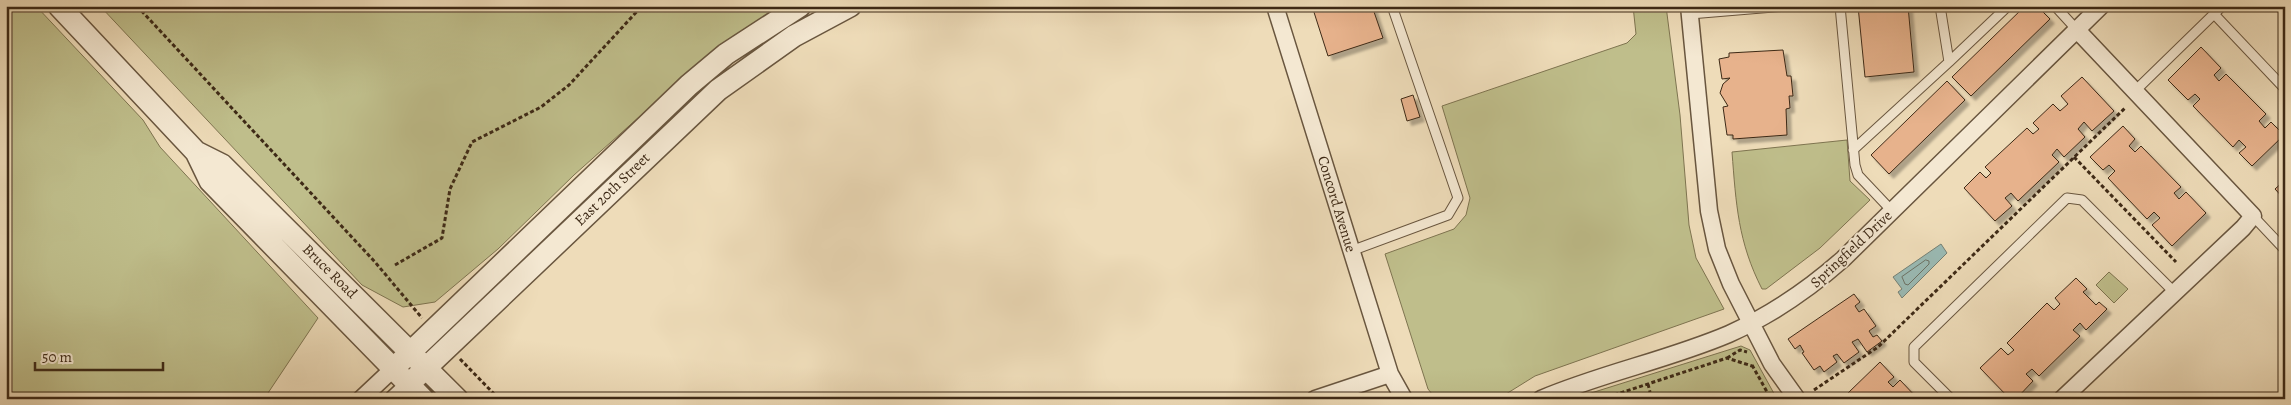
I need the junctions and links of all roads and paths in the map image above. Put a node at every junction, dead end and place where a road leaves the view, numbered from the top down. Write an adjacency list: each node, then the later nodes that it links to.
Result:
1 (60, 6): 23 (street, Bruce Road)
2 (137, 6): 33 (path)
3 (642, 6): 30 (path)
4 (800, 6): 33 (street, East 20th Street)
5 (850, 6): 34 (street, East 20th Street)
6 (1275, 6): 28 (street, Concord Avenue)
7 (1392, 6): 28 (lane)
8 (1787, 6): 15 (lane)
9 (1840, 6): 22 (lane)
10 (1940, 6): 18 (lane)
11 (2008, 6): 18 (lane)
12 (2055, 6): 17 (lane)
13 (2101, 6): 17 (street, Springfield Drive)
14 (2222, 6): 16 (lane)
15 (1690, 10): 32 (street)
16 (2214, 14): 19 (lane); 20 (lane)
17 (2077, 30): 20 (street); 25 (street, Springfield Drive)
18 (1949, 62): 22 (lane)
19 (2285, 89)
20 (2135, 91): 26 (street)
21 (2125, 108): 24 (path)
22 (1853, 150): 25 (lane)
23 (196, 152): 35 (street, Bruce Road); 39 (street, Bruce Road)
24 (2074, 157): 29 (path); 42 (path)
25 (1892, 211): 32 (street, Springfield Drive)
26 (2253, 216): 27 (lane); 31 (street)
27 (2285, 250)
28 (1351, 251): 40 (street, Concord Avenue)
29 (2176, 262)
30 (395, 265)
31 (2174, 293): 55 (lane); 56 (street)
32 (1751, 324): 51 (street, Springfield Drive); 54 (street)
33 (432, 330): 35 (street, East 20th Street)
34 (448, 346): 38 (street, East 20th Street); 48 (path)
35 (411, 350): 38 (street, Bruce Road); 39 (street, East 20th Street)
36 (1727, 358): 37 (path); 37 (path); 41 (path)
37 (1752, 366): 53 (path)
38 (427, 367): 43 (street, East 20th Street); 47 (street, Bruce Road)
39 (394, 368): 43 (street, Bruce Road); 45 (street, East 20th Street)
40 (1390, 374): 49 (street); 50 (street, Concord Avenue)
41 (1648, 384): 44 (path); 52 (path)
42 (1814, 390)
43 (416, 391): 46 (street, East 20th Street)
44 (1650, 392)
45 (361, 399)
46 (393, 399)
47 (457, 399)
48 (499, 399)
49 (1315, 399)
50 (1404, 399)
51 (1541, 399)
52 (1602, 399)
53 (1772, 399)
54 (1797, 399)
55 (1951, 399)
56 (2062, 399)

